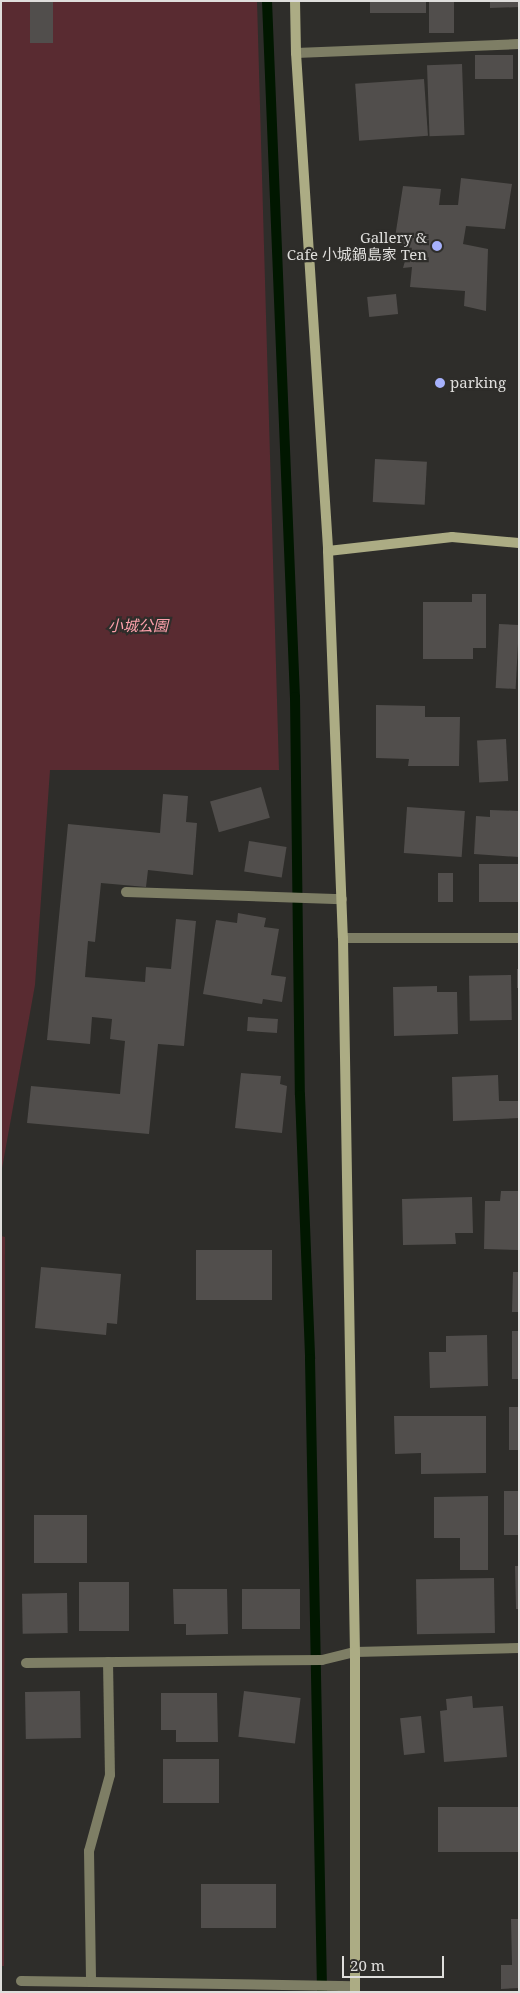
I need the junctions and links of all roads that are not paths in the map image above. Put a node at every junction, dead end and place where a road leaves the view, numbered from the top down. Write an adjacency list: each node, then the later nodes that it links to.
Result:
1 (295, 1): 3 (street)
2 (519, 44): 3 (street)
3 (296, 53): 5 (street)
4 (519, 543): 5 (street)
5 (328, 551): 7 (street)
6 (126, 892): 7 (street)
7 (342, 899): 8 (street)
8 (343, 938): 9 (street); 11 (street)
9 (519, 938)
10 (519, 1648): 11 (street)
11 (355, 1652): 12 (street); 16 (street)
12 (108, 1662): 13 (street); 15 (street)
13 (26, 1663)
14 (21, 1981): 15 (street)
15 (91, 1982): 16 (street)
16 (355, 1989)

